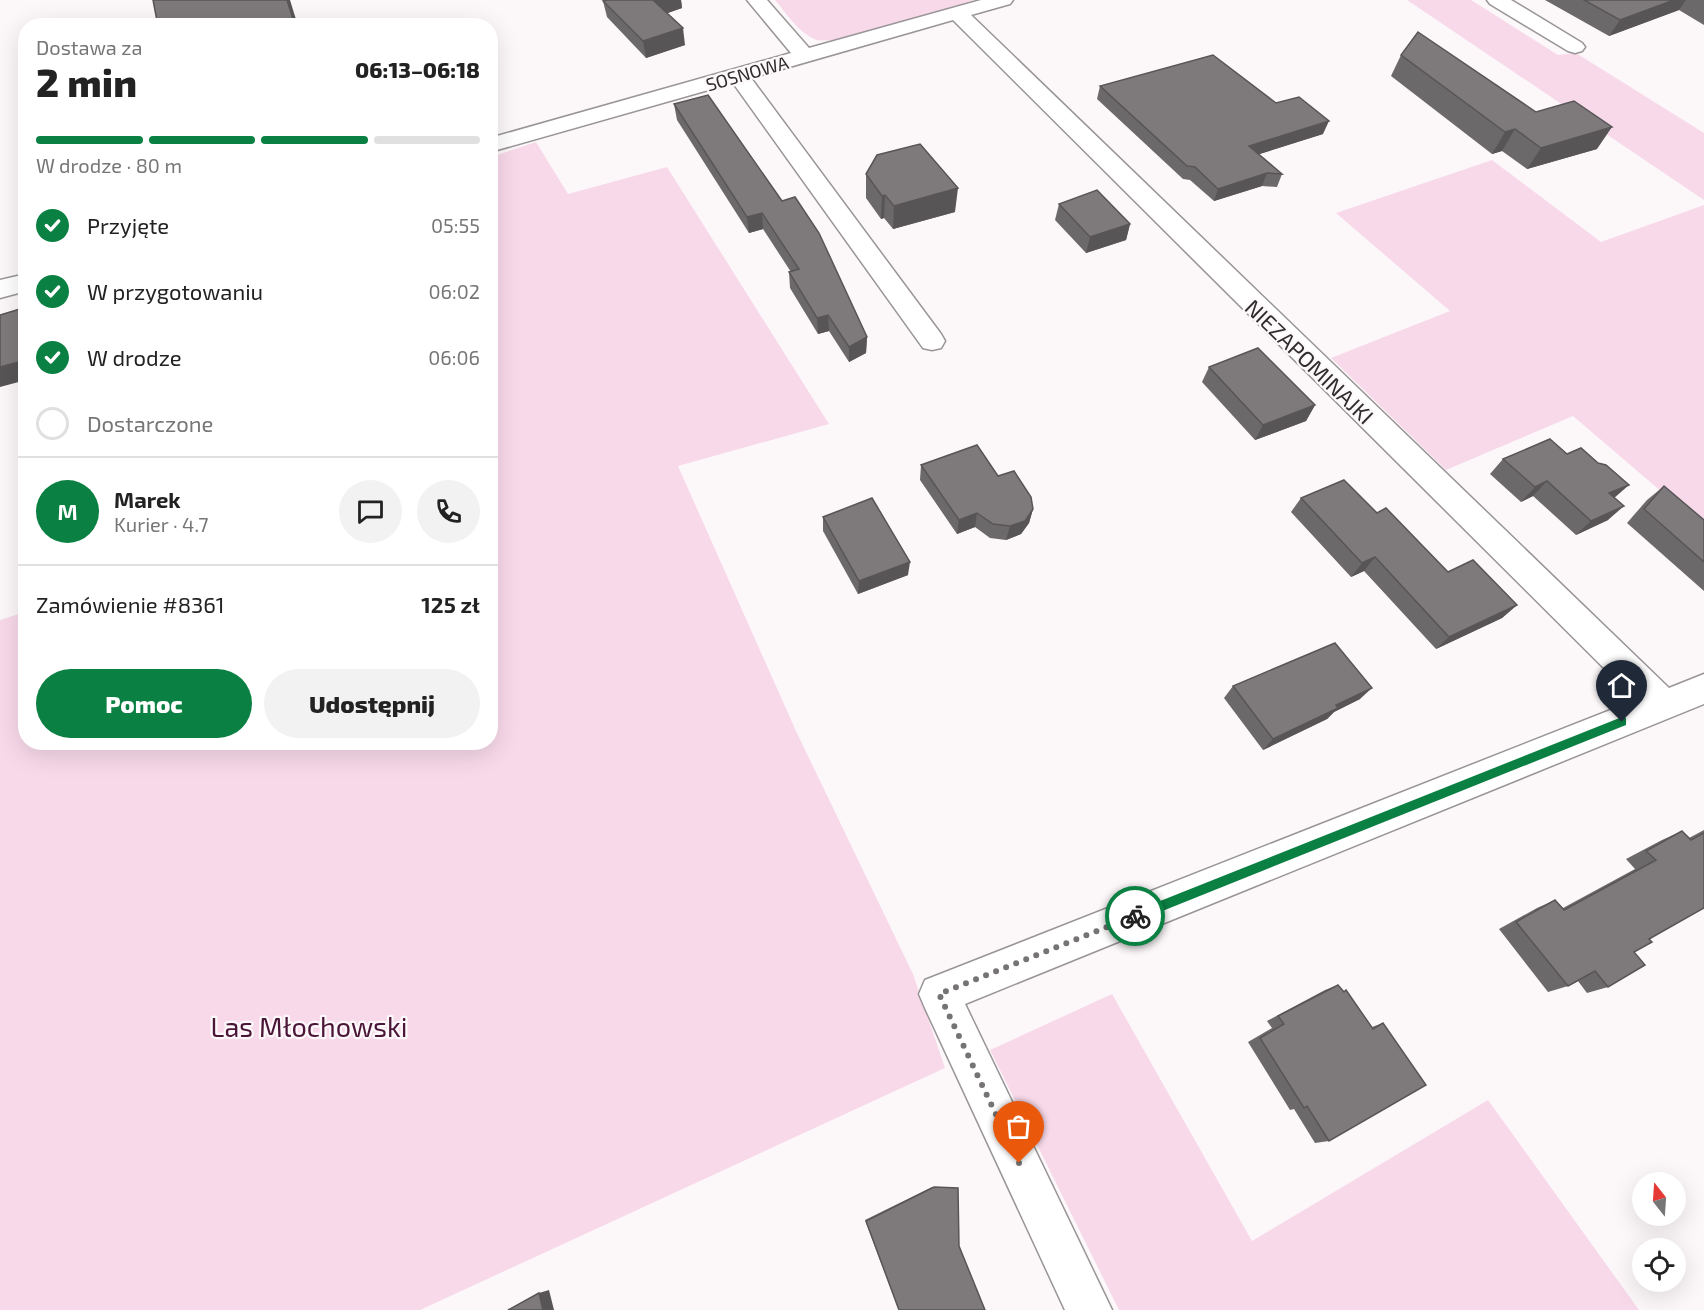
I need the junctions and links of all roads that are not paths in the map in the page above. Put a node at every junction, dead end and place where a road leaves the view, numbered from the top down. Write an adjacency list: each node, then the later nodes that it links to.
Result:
1 (758, 0): 6 (street)
2 (1003, 0): 4 (street, SOSNOWA)
3 (1497, 0): 5 (street)
4 (958, 14): 6 (street, SOSNOWA); 13 (street, NIEZAPOMINAJKI)
5 (1575, 46)
6 (805, 57): 7 (street, SOSNOWA)
7 (739, 76): 8 (street, SOSNOWA); 11 (street)
8 (498, 143)
9 (18, 284): 10 (street)
10 (0, 289)
11 (932, 341)
12 (1704, 689): 13 (street)
13 (1664, 705): 14 (street)
14 (1089, 1310)

